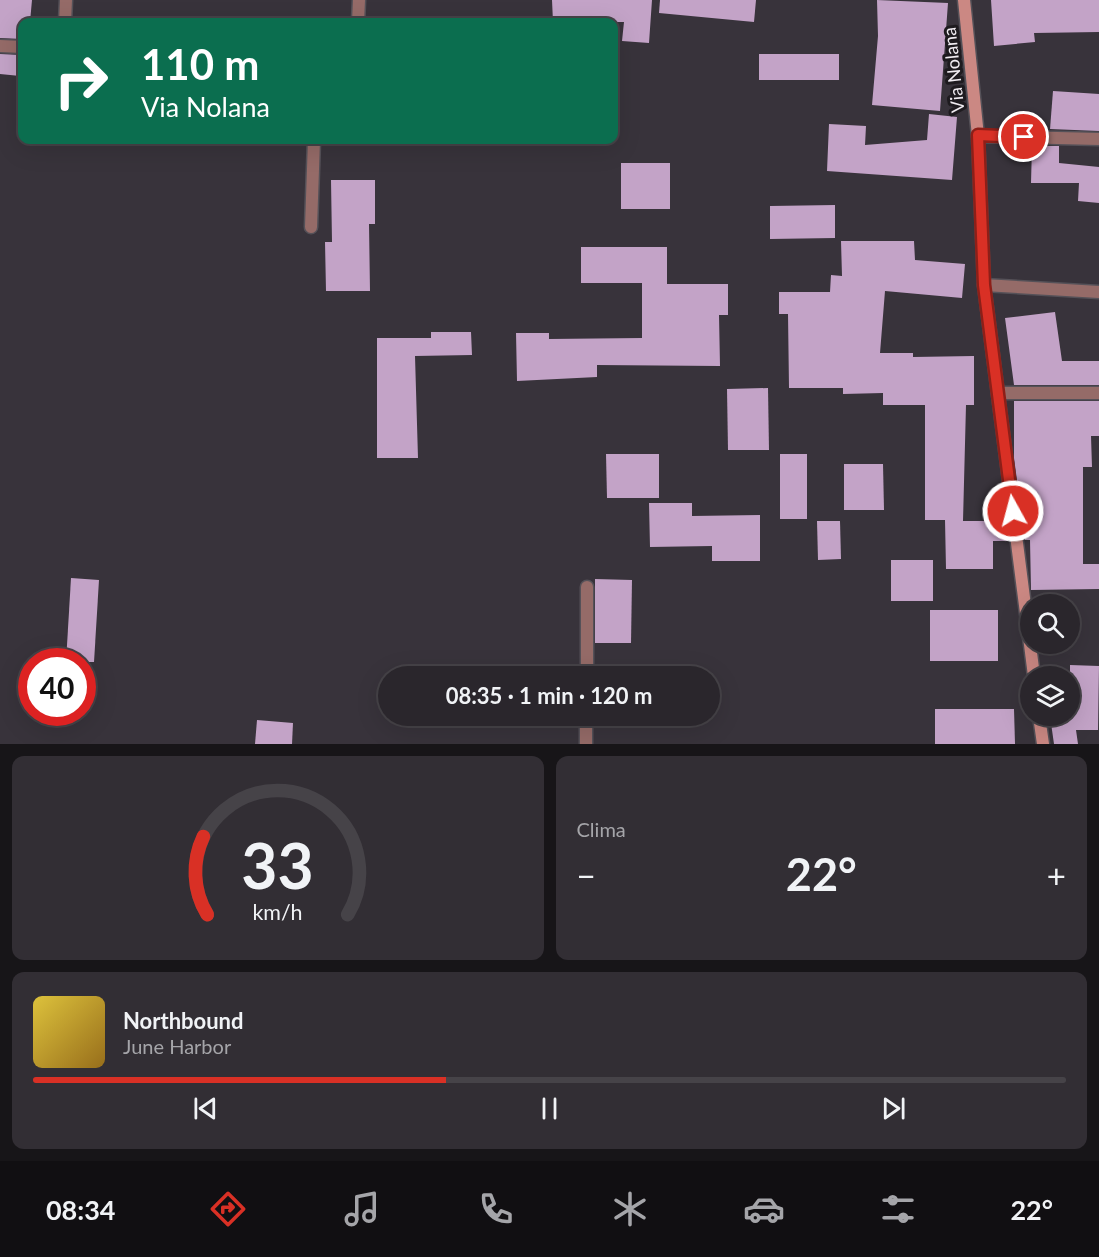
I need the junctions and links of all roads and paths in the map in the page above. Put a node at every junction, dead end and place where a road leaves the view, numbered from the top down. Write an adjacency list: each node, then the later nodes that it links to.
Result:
1 (66, 0): 4 (street)
2 (359, 0): 5 (street)
3 (964, 0): 8 (street, Via Nolana)
4 (65, 18)
5 (358, 18)
6 (0, 46): 7 (street)
7 (18, 46)
8 (978, 135): 9 (street, Via Nolana); 12 (street, Via Nolana)
9 (1099, 139)
10 (314, 144): 11 (street)
11 (311, 227)
12 (984, 285): 13 (street); 14 (street, Via Nolana)
13 (1099, 292)
14 (998, 393): 15 (street); 18 (street, Via Nolana)
15 (1099, 393)
16 (587, 587): 17 (street)
17 (587, 666)
18 (1033, 666)
19 (586, 726): 21 (street)
20 (1040, 726): 22 (street)
21 (586, 744)
22 (1043, 744)

